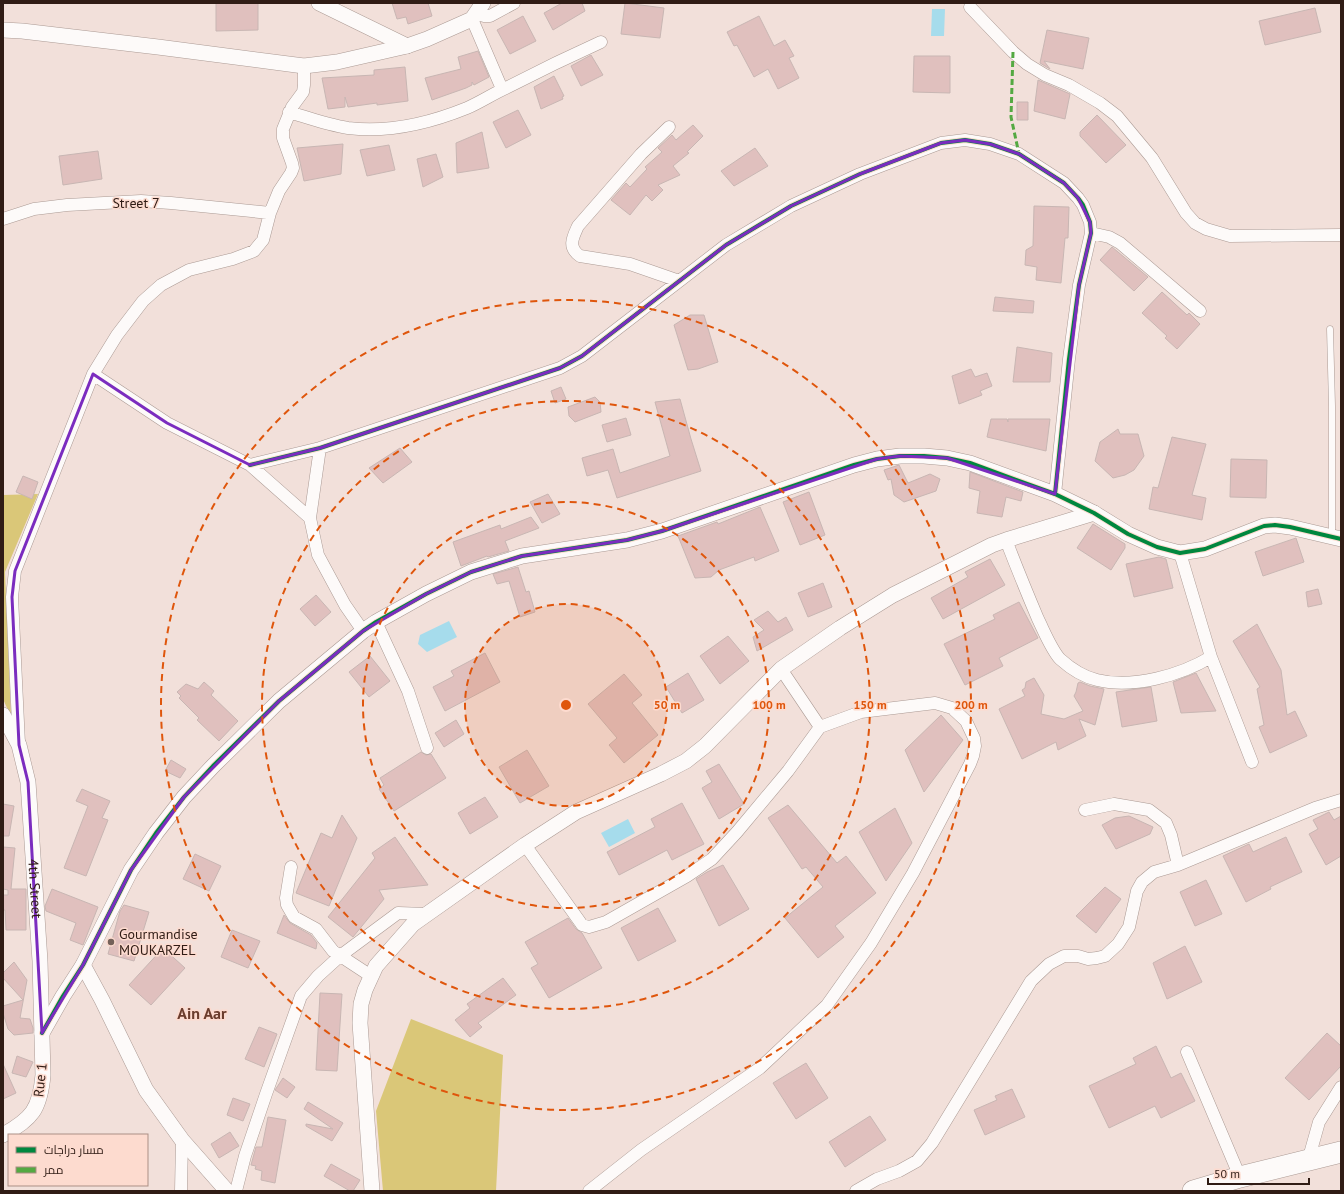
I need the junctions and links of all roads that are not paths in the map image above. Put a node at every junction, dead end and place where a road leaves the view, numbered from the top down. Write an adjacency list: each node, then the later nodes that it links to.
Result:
1 (319, 3): 7 (street)
2 (514, 3): 4 (street)
3 (970, 7): 15 (street)
4 (477, 12): 7 (street); 9 (street)
5 (3, 30): 8 (street)
6 (602, 42): 9 (street)
7 (407, 46): 8 (street)
8 (304, 66): 10 (street)
9 (502, 89): 10 (street)
10 (289, 112): 12 (street)
11 (670, 127): 16 (street)
12 (270, 213): 13 (street, Street 7); 19 (street)
13 (3, 219)
14 (1091, 233): 16 (street); 17 (street); 22 (street)
15 (1341, 235)
16 (679, 281): 20 (street)
17 (1200, 311)
18 (1330, 329): 25 (lane)
19 (93, 374): 21 (street); 34 (street)
20 (320, 448): 21 (street); 24 (street)
21 (250, 465): 24 (street)
22 (1055, 494): 23 (street); 28 (street)
23 (1094, 512): 26 (street); 27 (street)
24 (310, 518): 29 (street)
25 (1336, 538): 27 (street)
26 (1006, 540): 30 (street); 31 (street)
27 (1180, 553): 30 (street)
28 (376, 622): 29 (street); 35 (street)
29 (363, 631): 44 (street)
30 (1211, 657): 36 (street)
31 (781, 669): 33 (street); 39 (street)
32 (3, 715): 34 (street, 4th Street)
33 (820, 727): 39 (street); 58 (street)
34 (19, 745): 46 (street, 4th Street)
35 (427, 748)
36 (1252, 762)
37 (1341, 800): 40 (street)
38 (1086, 810): 40 (street)
39 (525, 845): 42 (street)
40 (1178, 865): 59 (street)
41 (291, 867): 43 (street)
42 (426, 914): 43 (street); 45 (street)
43 (340, 956): 45 (street); 56 (street)
44 (83, 965): 46 (street); 50 (street)
45 (371, 976): 57 (street)
46 (42, 1033): 49 (street, Rue 1)
47 (1187, 1052): 53 (street)
48 (1341, 1087): 52 (street)
49 (3, 1135)
50 (182, 1140): 54 (street); 55 (street)
51 (1341, 1152): 52 (highway)
52 (1308, 1161): 53 (highway)
53 (1240, 1177): 60 (highway)
54 (181, 1191)
55 (227, 1191)
56 (236, 1191)
57 (372, 1191)
58 (590, 1191)
59 (856, 1191)
60 (1193, 1191)

